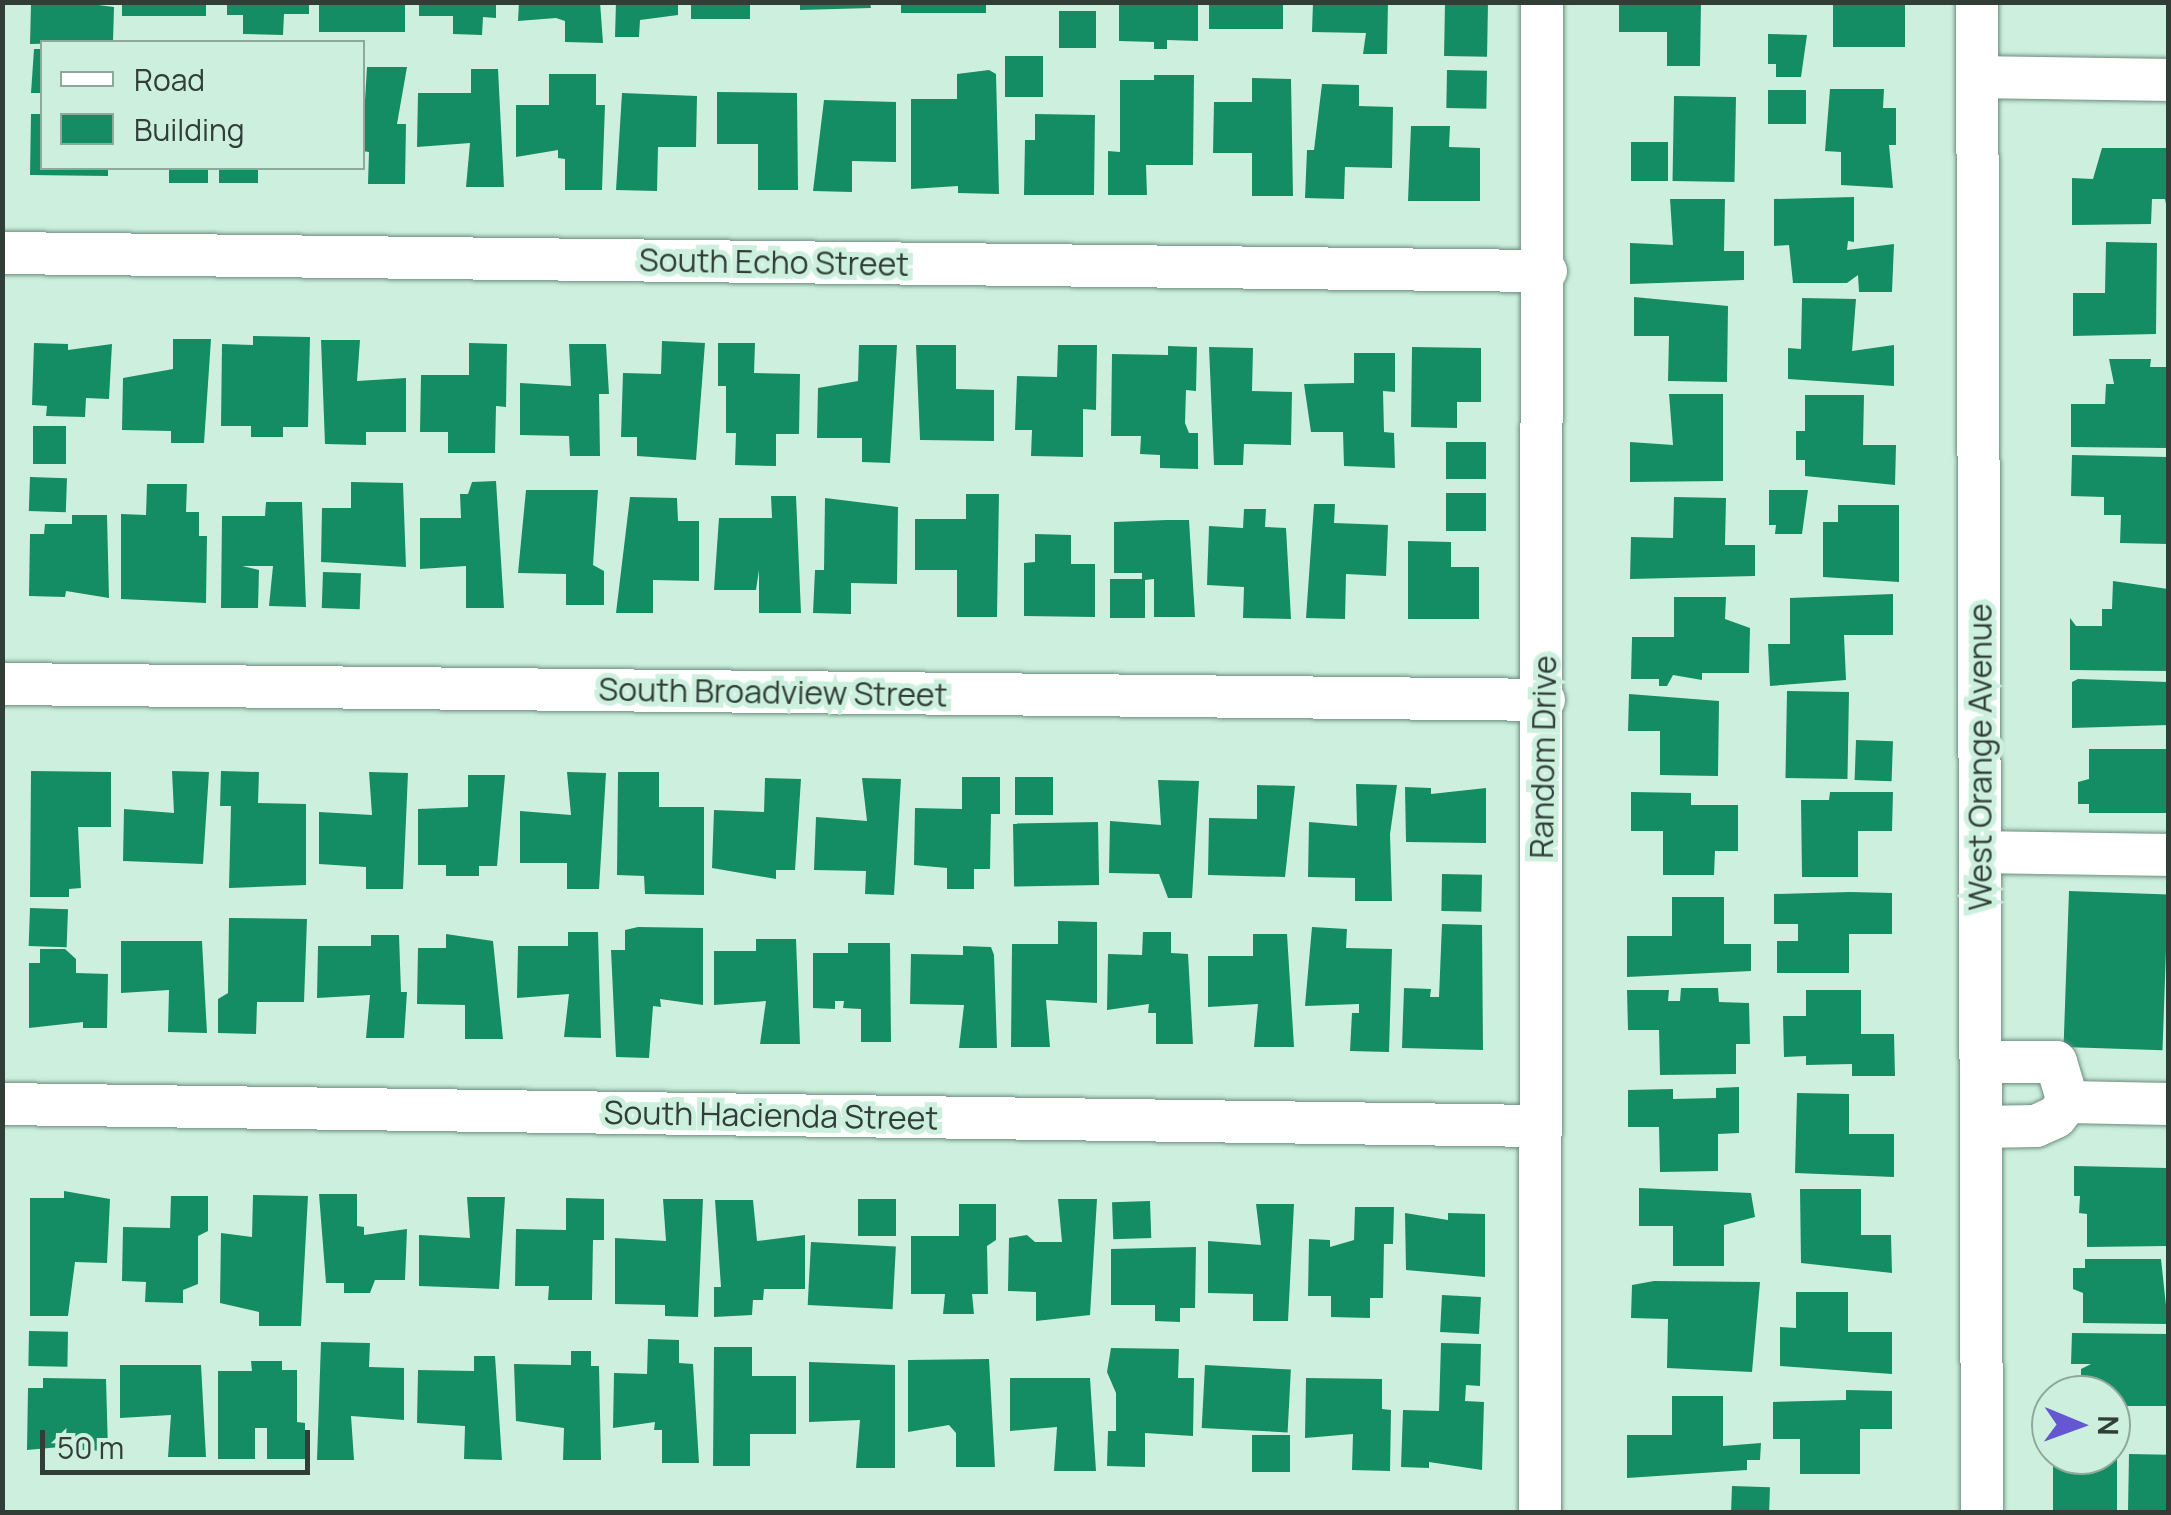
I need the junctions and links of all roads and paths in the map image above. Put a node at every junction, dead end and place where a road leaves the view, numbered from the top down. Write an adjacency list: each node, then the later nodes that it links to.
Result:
1 (1542, 2): 6 (street, Random Drive)
2 (1977, 2): 3 (street, West Orange Avenue)
3 (1978, 77): 4 (street); 9 (street, West Orange Avenue)
4 (2168, 80)
5 (2, 254): 6 (street, South Echo Street)
6 (1546, 271): 8 (street, Random Drive)
7 (2, 684): 8 (street, South Broadview Street)
8 (1544, 700): 15 (street, Random Drive)
9 (1980, 852): 10 (street); 11 (street, West Orange Avenue)
10 (2168, 855)
11 (1981, 1062): 12 (street); 16 (street, West Orange Avenue)
12 (2068, 1102): 14 (street); 16 (street)
13 (2, 1104): 15 (street, South Hacienda Street)
14 (2168, 1104)
15 (1540, 1126): 17 (street, Random Drive)
16 (1981, 1127): 18 (street, West Orange Avenue)
17 (1540, 1512)
18 (1982, 1512)

